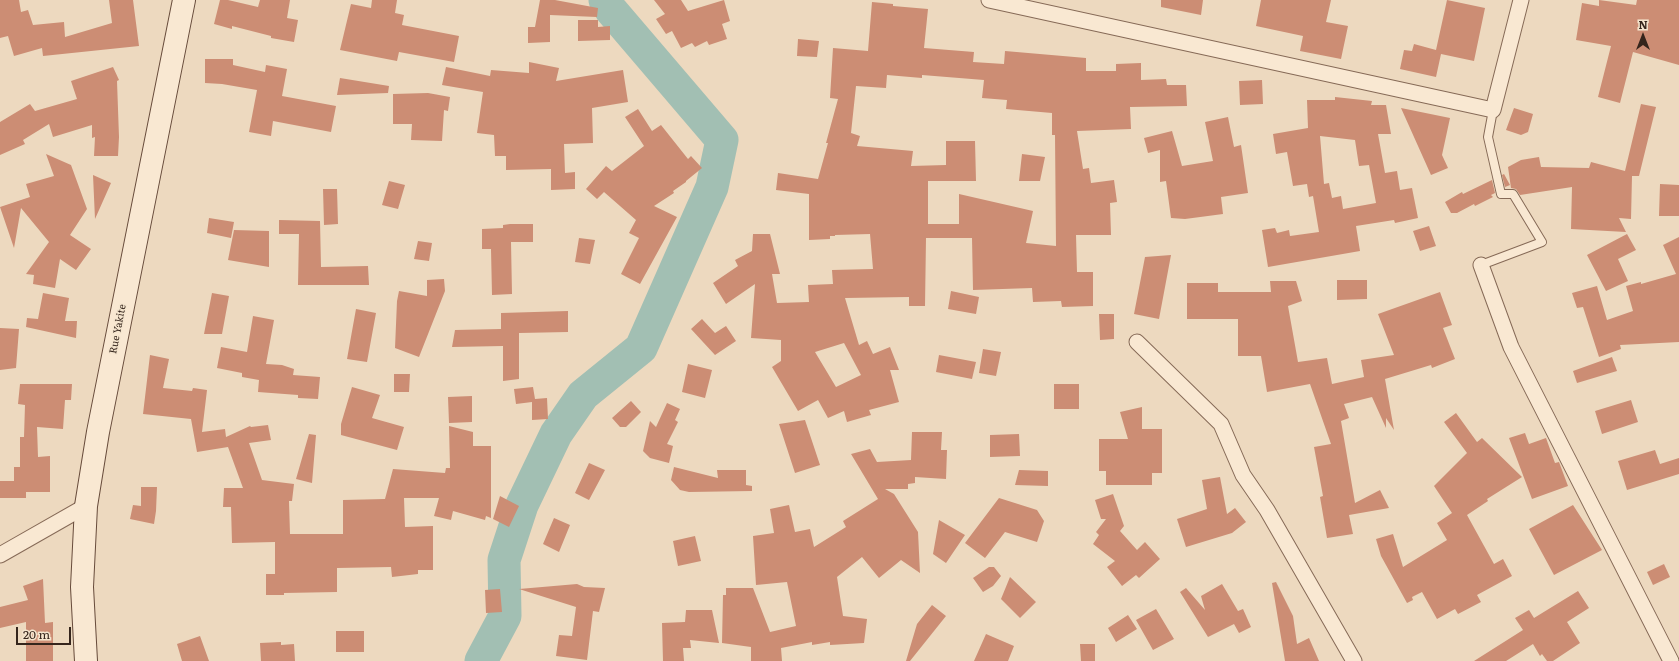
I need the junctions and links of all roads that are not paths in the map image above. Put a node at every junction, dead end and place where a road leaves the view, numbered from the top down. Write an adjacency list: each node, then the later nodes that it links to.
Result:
1 (184, 0): 7 (main road, Rue Yakite)
2 (989, 0): 4 (street)
3 (1521, 0): 4 (street)
4 (1493, 110): 5 (lane)
5 (1481, 265): 11 (street)
6 (1137, 342): 10 (street)
7 (86, 506): 8 (street); 9 (main road, Rue Yakite)
8 (0, 555)
9 (86, 661)
10 (1354, 661)
11 (1671, 661)

